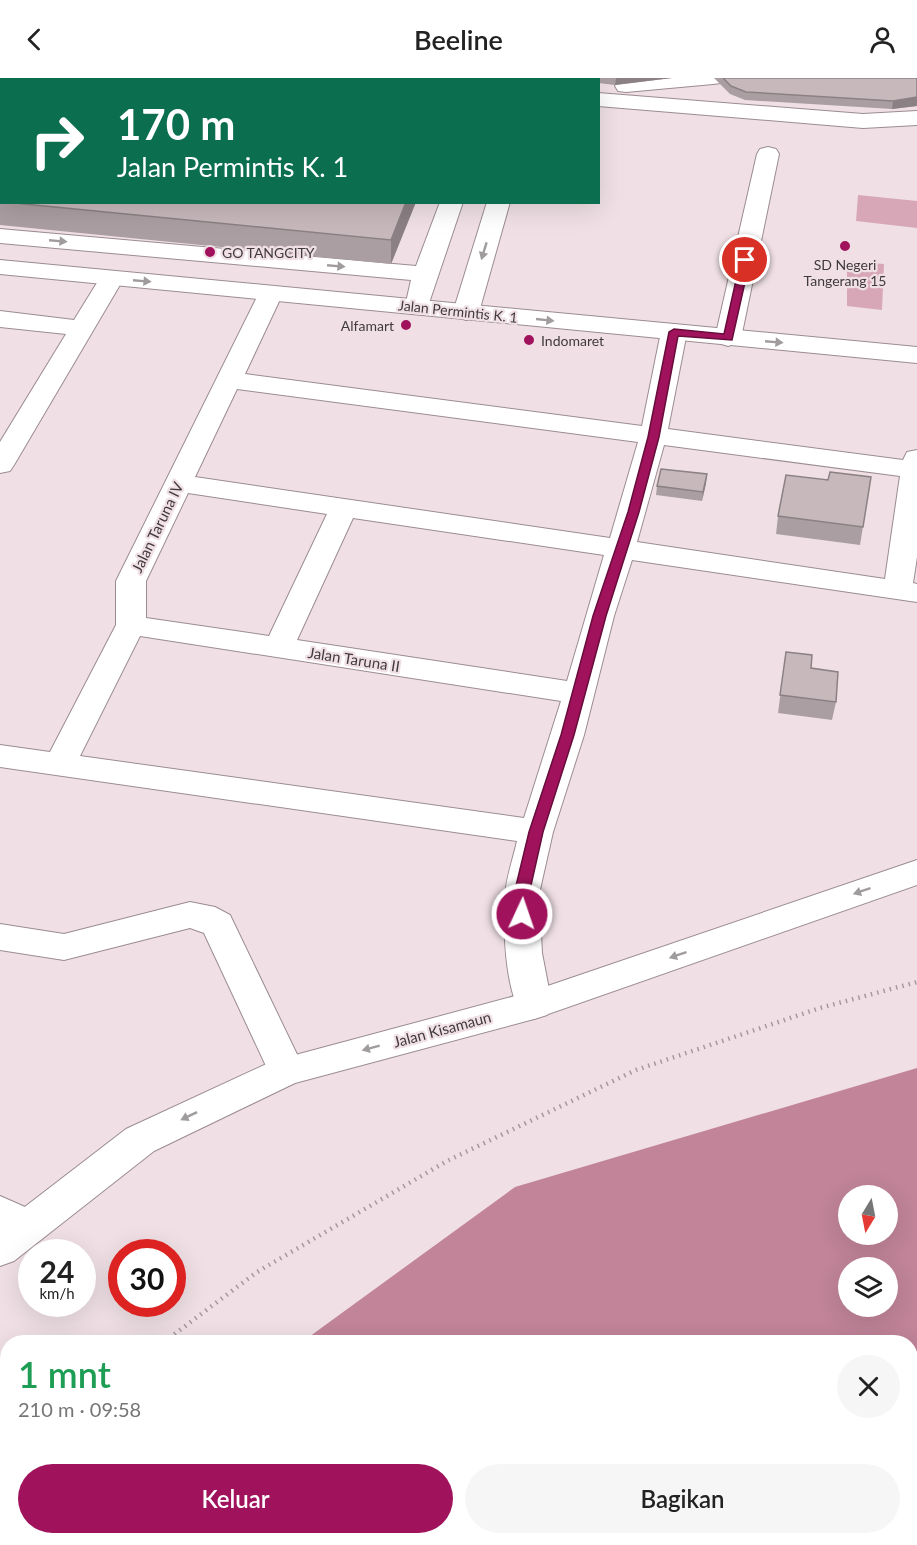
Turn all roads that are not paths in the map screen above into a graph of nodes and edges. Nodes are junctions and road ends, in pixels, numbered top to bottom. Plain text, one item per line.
1 (713, 78) edge
2 (600, 88) edge
3 (600, 99) edge
4 (917, 118) edge
5 (863, 121) junction
6 (917, 133) edge
7 (768, 154) dead end
8 (451, 204) edge
9 (498, 204) edge
10 (0, 236) edge
11 (0, 267) edge
12 (425, 274) junction
13 (112, 278) junction
14 (271, 293) junction
15 (417, 307) junction
16 (465, 312) junction
17 (0, 319) edge
18 (81, 328) junction
19 (674, 332) junction
20 (728, 338) junction
21 (917, 355) edge
22 (229, 380) junction
23 (653, 437) junction
24 (916, 464) edge
25 (0, 465) edge
26 (178, 483) junction
27 (344, 507) junction
28 (622, 550) junction
29 (908, 590) edge
30 (131, 625) junction
31 (279, 647) junction
32 (577, 693) junction
33 (0, 756) edge
34 (60, 764) junction
35 (536, 832) junction
36 (917, 872) edge
37 (0, 937) edge
38 (534, 1005) junction
39 (286, 1071) junction
40 (9, 1230) edge

1 - 2 street
3 - 5 street
4 - 5 street
5 - 6 street
7 - 20 street
8 - 12 street
9 -> 16 street
10 -> 12 street
11 - 13 street, Jalan Permintis K. 1
12 - 15 street
13 -> 14 street, Jalan Permintis K. 1
13 - 18 street
14 - 15 street, Jalan Permintis K. 1
14 - 22 street, Jalan Taruna IV
15 - 16 street, Jalan Permintis K. 1
16 -> 19 street, Jalan Permintis K. 1
17 - 18 street
18 - 25 street
19 - 20 street, Jalan Permintis K. 1
19 - 23 street
20 -> 21 street, Jalan Permintis K. 1
22 - 23 street
22 - 26 street, Jalan Taruna IV
23 - 24 street
23 - 28 street
24 - 29 street
26 - 27 street
26 - 30 street, Jalan Taruna IV
27 - 28 street
27 - 31 street
28 - 29 street
28 - 32 street
30 - 31 street, Jalan Taruna II
30 - 34 street, Jalan Taruna IV
31 - 32 street, Jalan Taruna II
32 - 35 street
33 - 34 street
34 - 35 street
35 - 38 street
36 -> 38 street, Jalan Kisamaun
37 - 39 street
38 -> 39 street, Jalan Kisamaun
39 -> 40 street, Jalan Kisamaun

